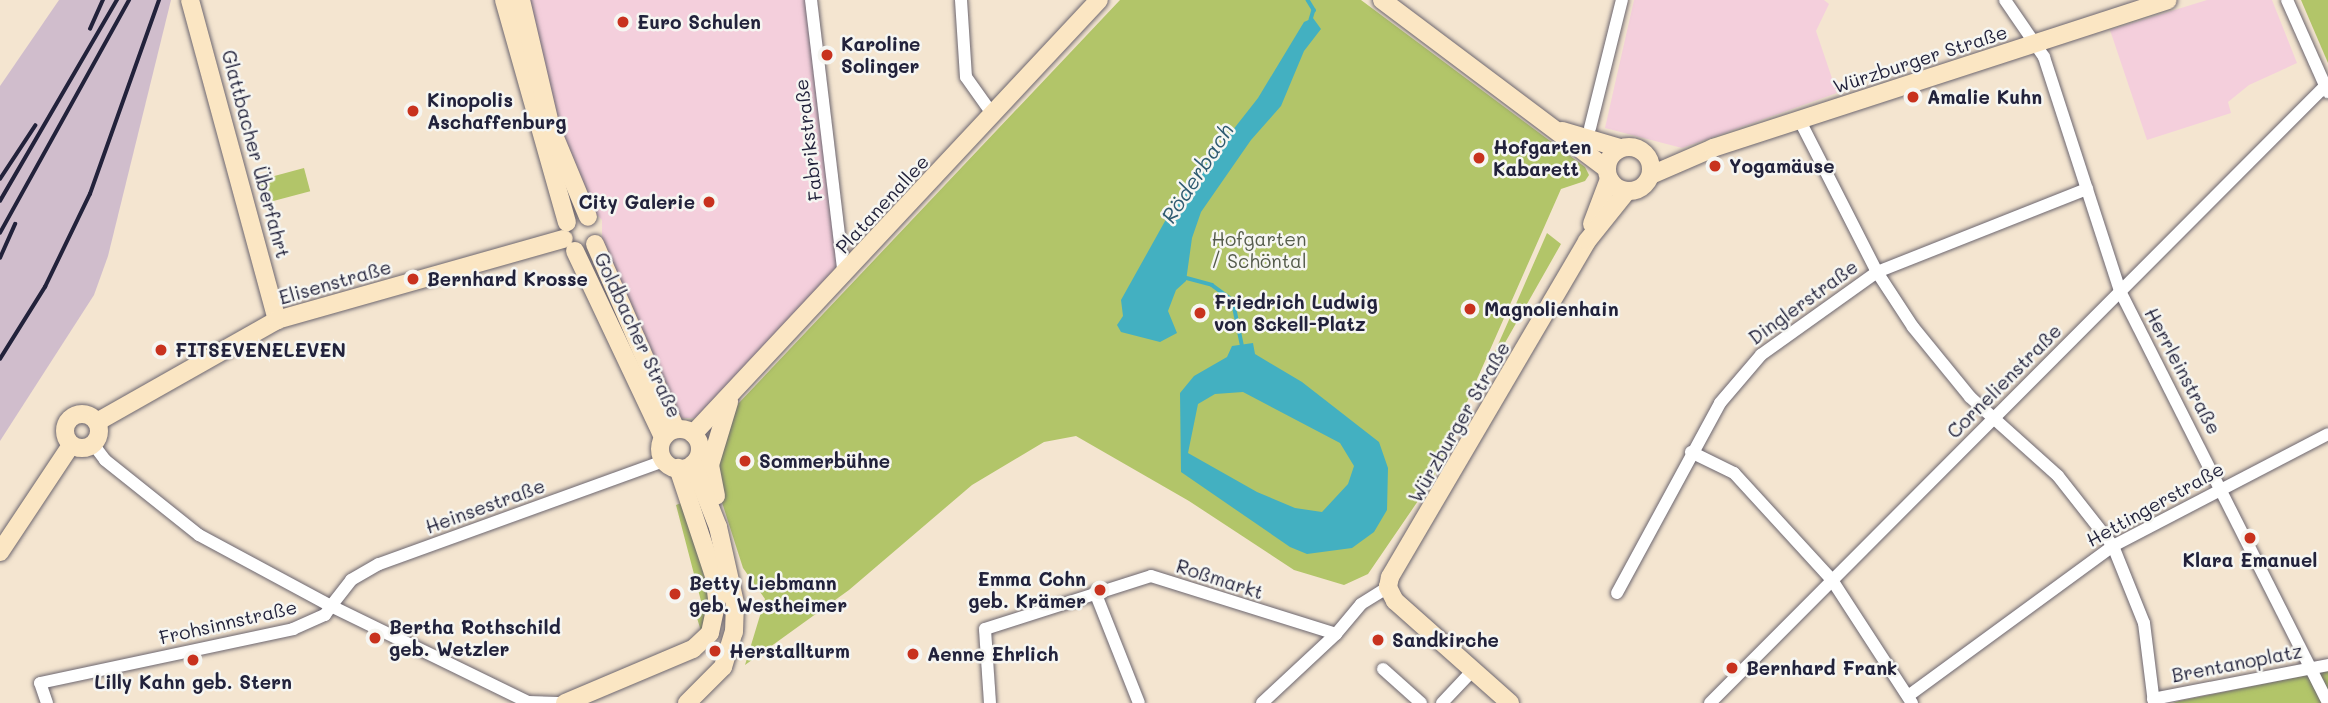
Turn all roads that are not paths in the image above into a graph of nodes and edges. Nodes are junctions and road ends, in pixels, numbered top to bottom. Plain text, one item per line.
1 (190, 0) edge
2 (504, 0) edge
3 (521, 0) edge
4 (811, 0) edge
5 (961, 0) edge
6 (1100, 0) edge
7 (1382, 0) edge
8 (1622, 0) edge
9 (2006, 0) edge
10 (2168, 0) edge
11 (2287, 0) edge
12 (2037, 44) junction
13 (2327, 90) edge
14 (993, 115) junction
15 (1800, 120) junction
16 (1552, 128) junction
17 (1590, 128) dead end
18 (1620, 148) junction
19 (1646, 154) junction
20 (1685, 158) junction
21 (1608, 174) junction
22 (1651, 175) junction
23 (2087, 189) junction
24 (1628, 191) junction
25 (588, 217) junction
26 (569, 237) junction
27 (1587, 241) junction
28 (595, 244) junction
29 (1877, 272) junction
30 (844, 276) junction
31 (2120, 291) junction
32 (278, 320) junction
33 (732, 396) junction
34 (1993, 420) junction
35 (97, 422) junction
36 (670, 433) junction
37 (694, 434) junction
38 (2328, 434) edge
39 (93, 444) junction
40 (71, 445) junction
41 (1692, 452) junction
42 (678, 464) junction
43 (2222, 488) junction
44 (718, 527) junction
45 (2113, 547) junction
46 (0, 552) edge
47 (1832, 580) junction
48 (1388, 587) junction
49 (1095, 592) junction
50 (1617, 593) dead end
51 (331, 606) junction
52 (1336, 634) junction
53 (2328, 665) edge
54 (2313, 668) junction
55 (1383, 669) dead end
56 (1474, 669) junction
57 (1910, 700) edge
58 (2153, 701) edge
59 (2328, 702) edge
60 (47, 703) edge
61 (565, 703) edge
62 (687, 703) edge
63 (990, 703) edge
64 (1139, 703) edge
65 (1262, 703) edge
66 (1420, 703) edge
67 (1442, 703) edge
68 (1510, 703) edge
69 (1710, 703) edge

1 - 32 main road, Glattbacher Überfahrt
2 - 26 main road, Goldbacher Straße
3 - 25 main road
4 - 30 street, Fabrikstraße
5 - 14 street
6 - 14 main road, Platanenallee
7 - 16 main road
8 - 17 street
9 - 12 street, Herrleinstraße
10 - 12 main road, Würzburger Straße
11 - 13 street
12 - 15 main road, Würzburger Straße
12 - 23 street, Herrleinstraße
13 - 31 street, Cornelienstraße
14 - 30 main road, Platanenallee
15 - 20 main road, Würzburger Straße
15 - 29 street
16 - 18 main road
16 - 21 main road
18 - 19 main road
18 - 21 main road
19 - 20 main road, Würzburger Straße
19 - 22 main road
20 - 22 main road, Würzburger Straße
21 - 24 main road
21 - 27 main road, Würzburger Straße
22 - 24 main road
23 - 29 street, Dinglerstraße
23 - 31 street, Herrleinstraße
24 - 27 main road, Würzburger Straße
25 - 26 main road
25 - 28 main road, Goldbacher Straße
26 - 28 main road
26 - 32 main road, Elisenstraße
26 - 36 main road, Goldbacher Straße
27 - 48 main road, Würzburger Straße
28 - 36 main road, Goldbacher Straße
29 - 34 street
29 - 41 street, Dinglerstraße
30 - 33 main road, Platanenallee
31 - 34 street, Cornelienstraße
31 - 43 street, Herrleinstraße
32 - 35 main road, Elisenstraße
33 - 37 main road, Platanenallee
33 - 44 main road
34 - 45 street
34 - 47 street, Cornelienstraße
35 - 39 main road
35 - 40 main road, Elisenstraße
36 - 37 main road
36 - 42 main road
37 - 42 main road
38 - 43 street, Hettingerstraße
39 - 40 main road
39 - 51 street
40 - 46 main road, Elisenstraße
41 - 47 street
41 - 50 street, Dinglerstraße
42 - 44 main road
42 - 51 street, Heinsestraße
42 - 61 main road
43 - 45 street, Hettingerstraße
43 - 54 street, Herrleinstraße
44 - 62 main road
45 - 57 street, Hettingerstraße
45 - 58 street
47 - 57 street
47 - 69 street, Cornelienstraße
48 - 52 street
48 - 56 main road
49 - 52 street, Roßmarkt
49 - 63 street, Roßmarkt
49 - 64 street
51 - 60 street, Frohsinnstraße
51 - 61 street
52 - 65 street
53 - 54 street, Brentanoplatz
54 - 58 street, Brentanoplatz
54 - 59 street, Herrleinstraße
55 - 66 street
56 - 67 street
56 - 68 main road

